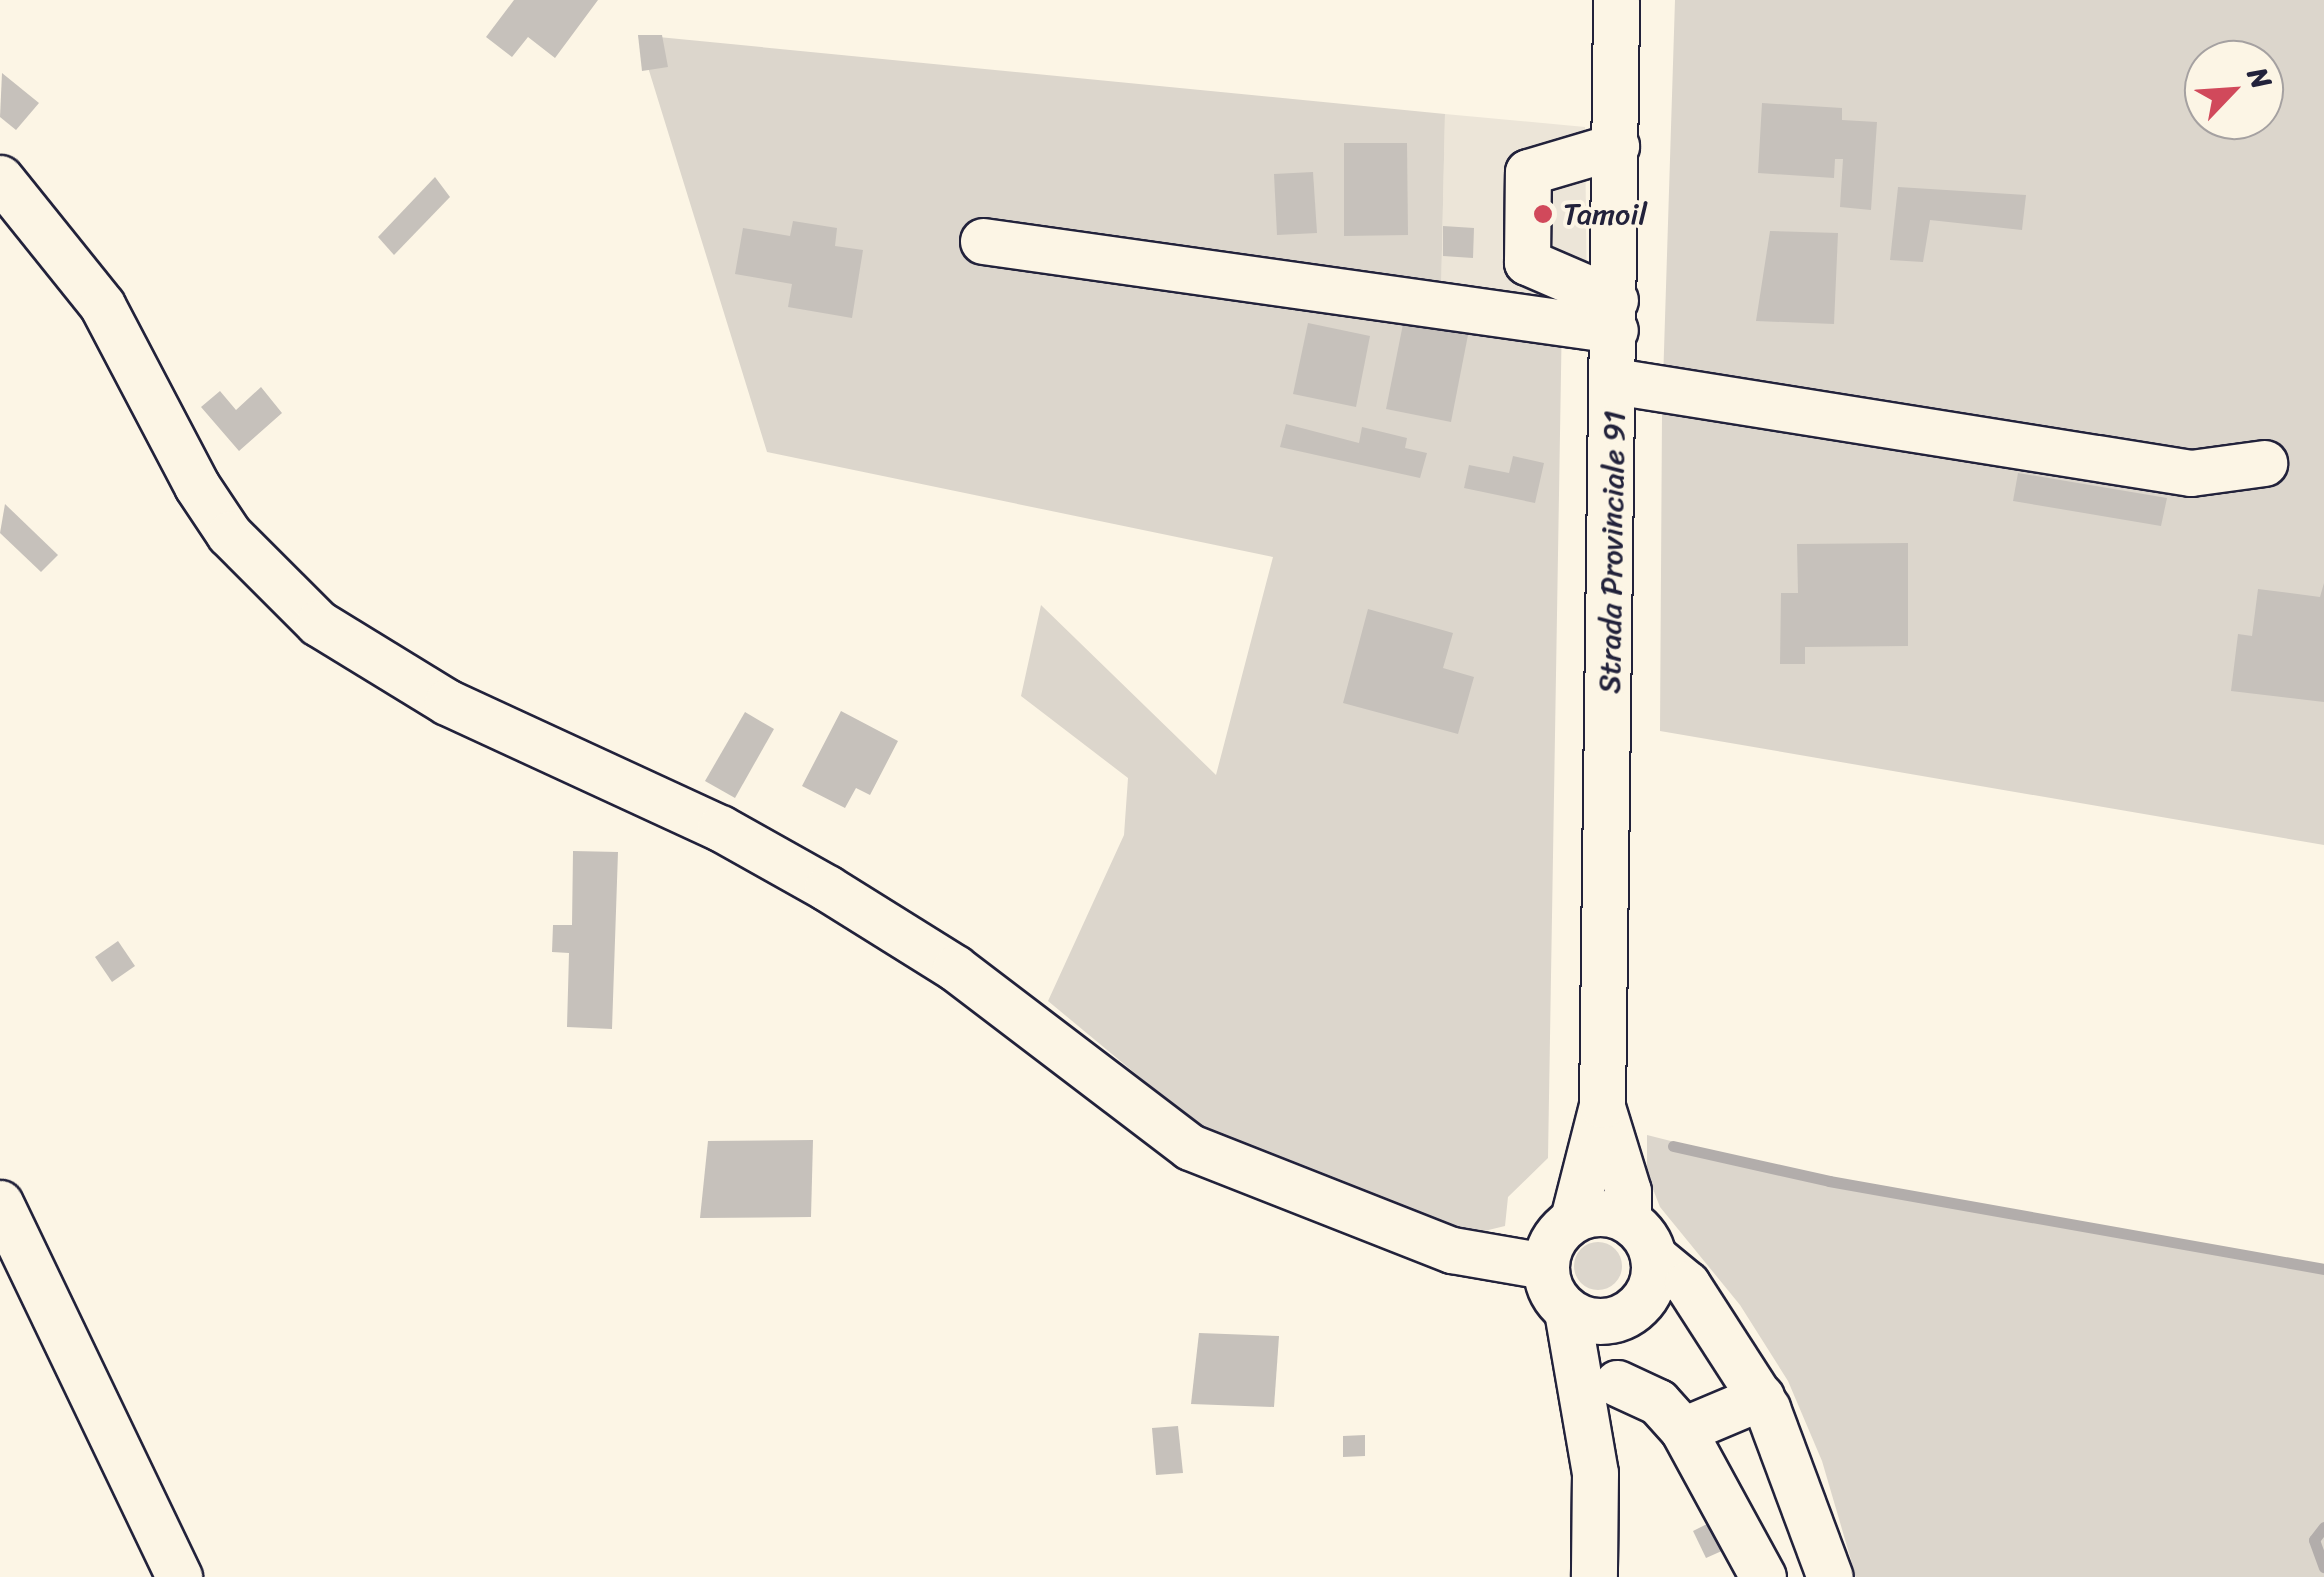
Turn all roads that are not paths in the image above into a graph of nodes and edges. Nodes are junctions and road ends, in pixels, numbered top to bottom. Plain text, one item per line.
1 (1616, 0) edge
2 (1616, 146) junction
3 (0, 178) edge
4 (983, 241) dead end
5 (1615, 315) junction
6 (1614, 381) junction
7 (2264, 462) dead end
8 (1602, 1105) junction
9 (0, 1203) edge
10 (1572, 1218) junction
11 (1628, 1219) junction
12 (1653, 1256) junction
13 (1545, 1266) junction
14 (1633, 1309) junction
15 (1568, 1311) junction
16 (1704, 1313) junction
17 (1617, 1382) junction
18 (1761, 1398) junction
19 (1684, 1430) junction
20 (1595, 1472) junction
21 (1810, 1508) junction
22 (1739, 1532) junction
23 (180, 1577) edge
24 (1594, 1577) edge
25 (1763, 1577) edge
26 (1830, 1577) edge

1 - 2 street, Strada Provinciale 91
2 - 5 street, Strada Provinciale 91
2 - 5 street
3 - 13 street
4 - 5 street
5 - 6 street, Strada Provinciale 91
6 - 7 street
6 - 8 street, Strada Provinciale 91
8 - 10 street
8 - 11 street
9 - 23 street
10 - 11 street
10 - 13 street
11 - 12 street
12 - 14 street
12 - 16 street
13 - 15 street
14 - 15 street
14 - 16 street
14 - 17 street
15 - 20 street
16 - 18 street
17 - 19 street
17 - 20 street
18 - 19 street
18 - 21 street
19 - 22 street
20 - 24 street
21 - 22 street
21 - 26 street
22 - 25 street

